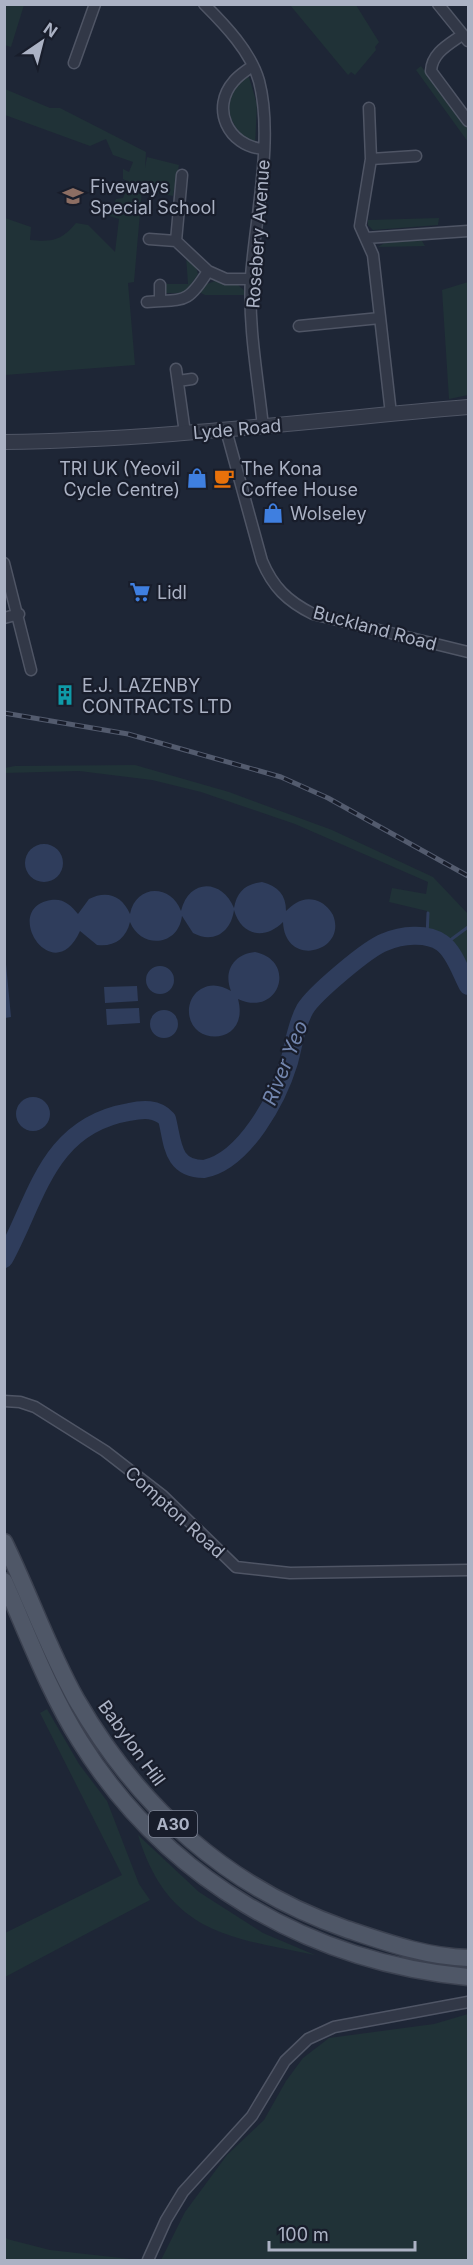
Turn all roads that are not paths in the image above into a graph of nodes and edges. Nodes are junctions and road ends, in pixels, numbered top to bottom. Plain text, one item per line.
1 (95, 4) edge
2 (204, 4) edge
3 (438, 4) edge
4 (465, 38) edge
5 (74, 63) dead end
6 (252, 66) junction
7 (369, 108) dead end
8 (468, 121) edge
9 (263, 149) junction
10 (416, 156) dead end
11 (370, 159) junction
12 (182, 175) dead end
13 (468, 231) edge
14 (366, 238) junction
15 (149, 239) dead end
16 (176, 241) junction
17 (208, 271) junction
18 (251, 279) junction
19 (160, 285) dead end
20 (160, 301) junction
21 (147, 302) dead end
22 (380, 318) junction
23 (299, 326) dead end
24 (176, 369) dead end
25 (192, 379) dead end
26 (178, 381) junction
27 (468, 407) edge
28 (391, 414) junction
29 (263, 427) junction
30 (226, 430) junction
31 (185, 433) junction
32 (4, 442) edge
33 (4, 563) edge
34 (19, 614) junction
35 (4, 618) edge
36 (468, 652) edge
37 (31, 670) dead end
38 (4, 1401) edge
39 (4, 1542) edge
40 (468, 1570) edge
41 (4, 1581) edge
42 (41, 1644) junction
43 (468, 1958) edge
44 (468, 1977) edge
45 (468, 2002) edge
46 (148, 2260) edge

1 - 5 street
2 - 6 street, Rosebery Avenue
3 - 4 street
4 - 8 street
6 - 9 street, Rosebery Avenue
6 - 9 street, Rosebery Avenue
7 - 11 street
9 - 18 street, Rosebery Avenue
10 - 11 street
11 - 14 street
12 - 16 street
13 - 14 street
14 - 22 street
15 - 16 street
16 - 17 street
17 - 18 street
17 - 20 street
18 - 29 street, Rosebery Avenue
19 - 20 street
20 - 21 street
22 - 23 street
22 - 28 street
24 - 26 street
25 - 26 street
26 - 31 street
27 - 28 street, Lyde Road
28 - 29 street, Lyde Road
29 - 30 street, Lyde Road
30 - 31 street, Lyde Road
30 - 36 street, Buckland Road
31 - 32 street, Lyde Road
33 - 34 street
34 - 35 street
34 - 37 street
38 - 40 street, Compton Road
39 - 42 main road, Babylon Hill / A30
41 - 42 main road, Babylon Hill / A30
42 - 43 main road, Babylon Hill / A30
42 - 44 main road, Babylon Hill / A30
45 - 46 street

